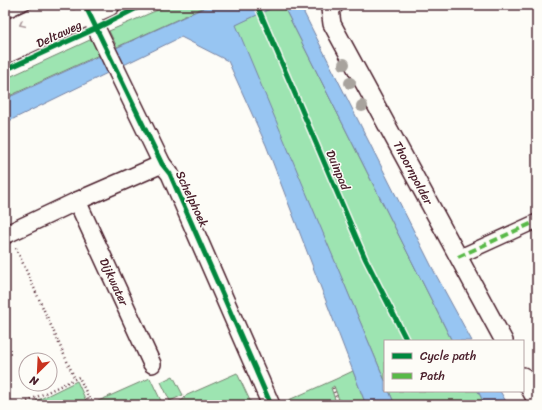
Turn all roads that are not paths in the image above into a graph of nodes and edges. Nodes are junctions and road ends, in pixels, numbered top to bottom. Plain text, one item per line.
1 (64, 5) edge
2 (109, 5) edge
3 (335, 5) edge
4 (87, 9) edge
5 (5, 32) edge
6 (5, 53) edge
7 (162, 164) junction
8 (77, 201) junction
9 (537, 221) edge
10 (7, 234) edge
11 (458, 257) junction
12 (503, 340) edge
13 (152, 364) dead end
14 (524, 378) edge
15 (537, 402) edge
16 (271, 405) edge

1 -> 5 street, Deltaweg
2 - 4 street, Deltaweg
3 - 11 street, Thoornpolder
4 - 6 street, Deltaweg
4 - 7 street, Schelphoek
7 - 8 street
7 - 16 street, Schelphoek
8 - 10 street
8 - 13 street, Dijkwater
9 - 11 street
11 - 12 street, Thoornpolder
14 - 15 street

